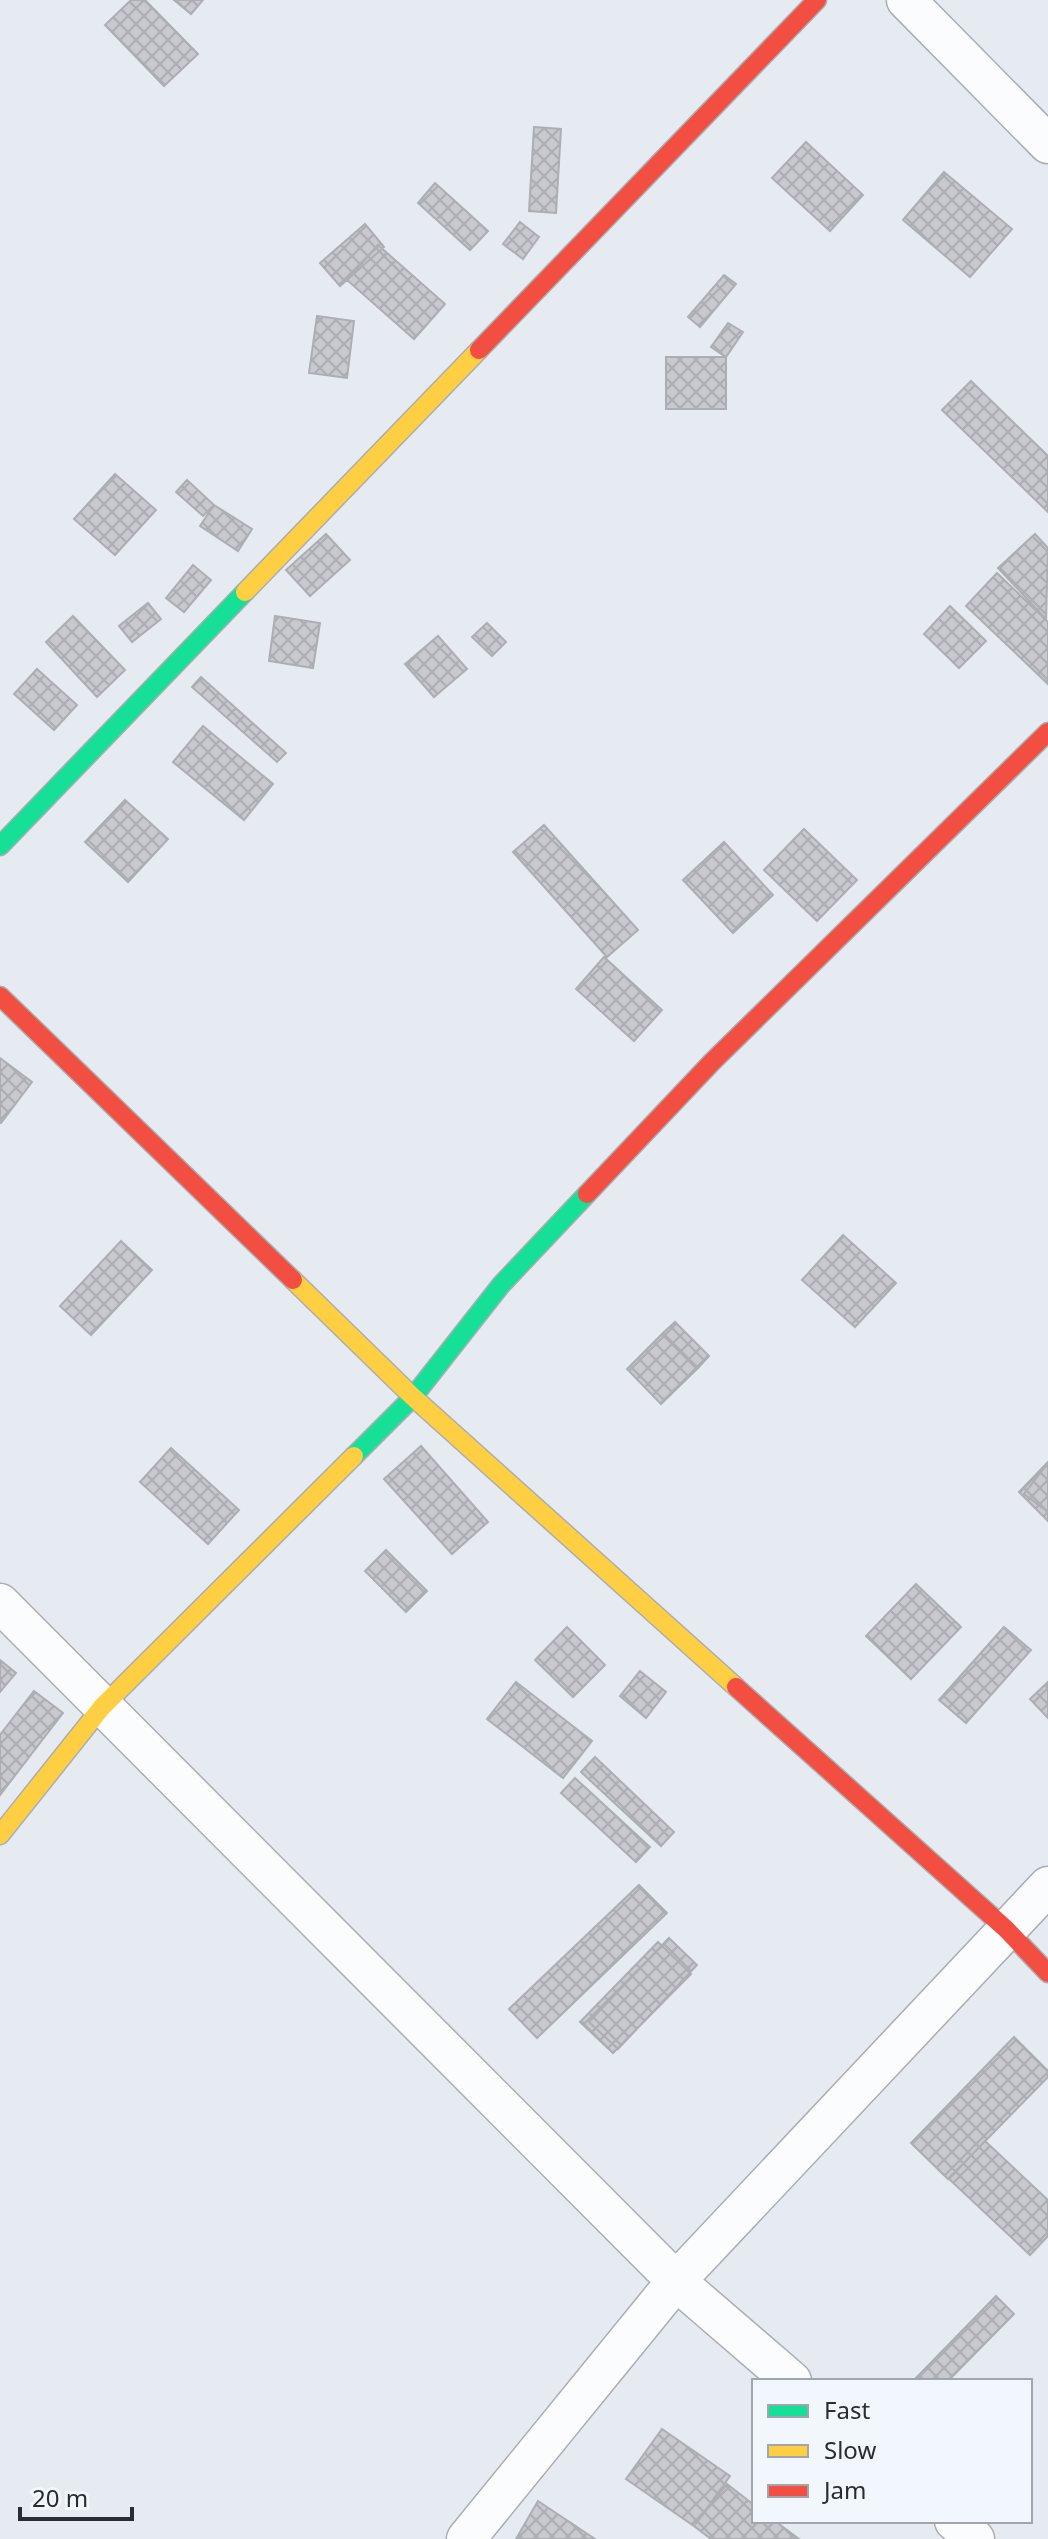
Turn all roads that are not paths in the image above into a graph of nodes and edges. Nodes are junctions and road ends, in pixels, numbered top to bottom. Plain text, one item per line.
1 (817, 0) edge
2 (906, 0) edge
3 (1048, 144) edge
4 (1048, 732) edge
5 (0, 846) edge
6 (0, 996) edge
7 (413, 1397) junction
8 (0, 1603) edge
9 (102, 1707) junction
10 (0, 1835) edge
11 (1048, 1886) edge
12 (1006, 1929) junction
13 (1048, 1973) edge
14 (676, 2281) junction
15 (790, 2379) edge
16 (956, 2523) edge
17 (466, 2539) edge
18 (975, 2539) edge

1 - 5 street
2 - 3 street
4 - 7 street
6 - 7 street
7 - 9 street
7 - 12 street
8 - 9 street
9 - 10 street
9 - 14 street
11 - 12 street
12 - 13 street
12 - 14 street
14 - 15 street
14 - 17 street
16 - 18 street

